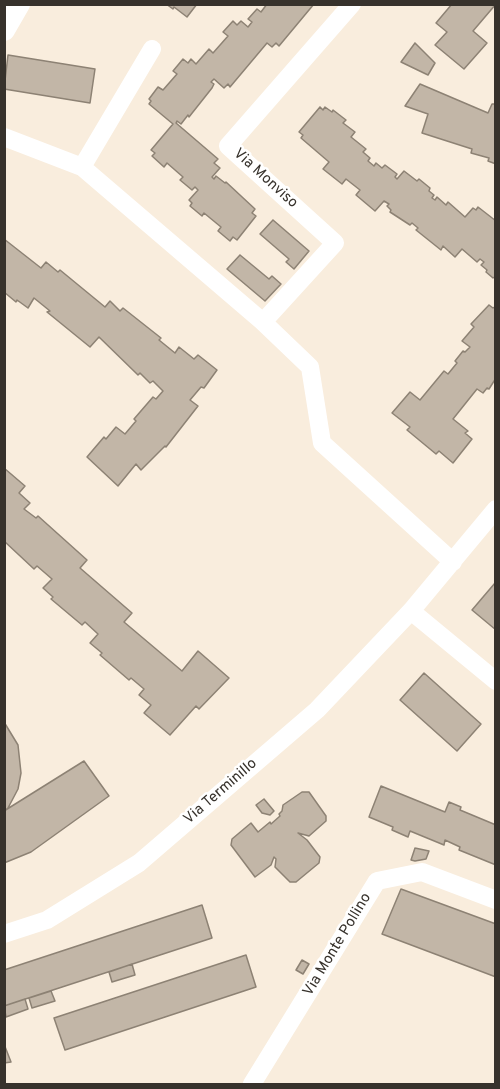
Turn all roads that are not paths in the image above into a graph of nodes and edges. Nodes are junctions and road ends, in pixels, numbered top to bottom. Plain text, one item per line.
1 (19, 4) edge
2 (352, 4) edge
3 (4, 30) edge
4 (152, 49) dead end
5 (4, 137) edge
6 (82, 167) junction
7 (263, 322) junction
8 (495, 509) edge
9 (453, 562) junction
10 (411, 611) junction
11 (495, 681) edge
12 (495, 900) edge
13 (4, 934) edge
14 (252, 1084) edge

1 - 3 street
2 - 7 street, Via Monviso
4 - 6 street
5 - 6 street
6 - 7 street
7 - 9 street
8 - 9 street, Via Terminillo
9 - 10 street, Via Terminillo
10 - 11 street
10 - 13 street, Via Terminillo
12 - 14 street, Via Monte Pollino

